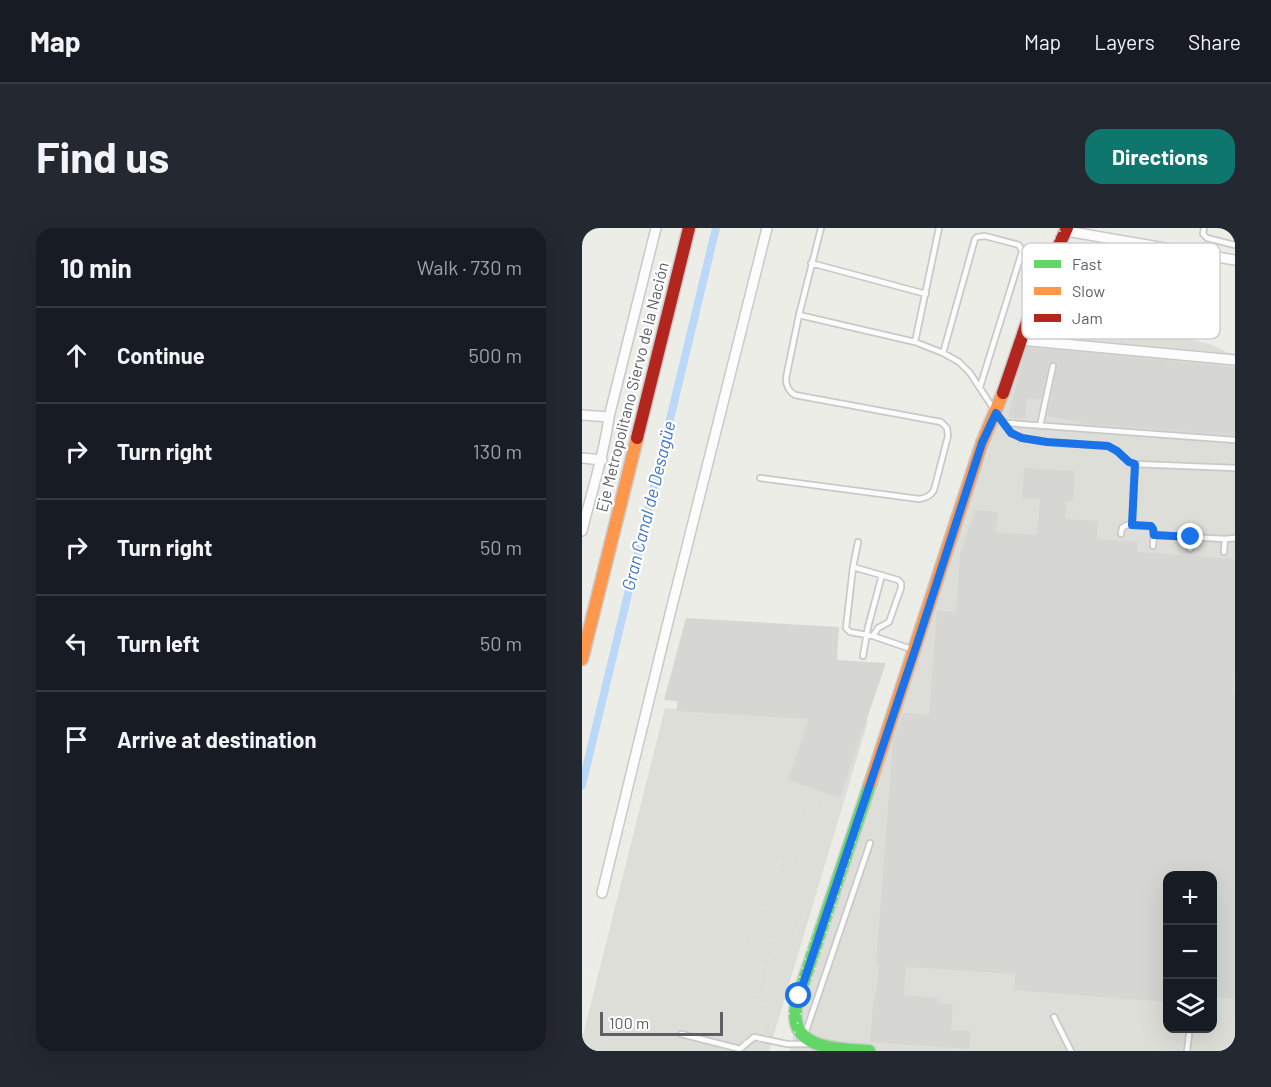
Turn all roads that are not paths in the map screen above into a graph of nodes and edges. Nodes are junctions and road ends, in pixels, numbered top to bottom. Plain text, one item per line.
1 (656, 228) edge
2 (678, 228) edge
3 (689, 228) edge
4 (767, 228) edge
5 (821, 228) edge
6 (939, 228) edge
7 (1203, 228) edge
8 (1066, 229) edge
9 (1060, 243) edge
10 (1142, 243) edge
11 (1235, 244) edge
12 (1220, 257) edge
13 (1235, 260) edge
14 (812, 263) junction
15 (926, 294) junction
16 (798, 315) junction
17 (1022, 334) edge
18 (1020, 340) junction
19 (915, 342) junction
20 (943, 353) junction
21 (1235, 360) edge
22 (1053, 366) dead end
23 (980, 387) junction
24 (582, 416) edge
25 (609, 417) junction
26 (999, 417) junction
27 (1040, 426) junction
28 (1235, 440) edge
29 (582, 458) edge
30 (602, 460) junction
31 (1135, 464) junction
32 (1235, 468) edge
33 (760, 478) dead end
34 (584, 513) edge
35 (1132, 525) junction
36 (582, 531) edge
37 (1121, 534) dead end
38 (1154, 535) junction
39 (1191, 537) junction
40 (1235, 538) edge
41 (1225, 539) junction
42 (858, 542) dead end
43 (1153, 546) dead end
44 (1190, 549) dead end
45 (1224, 552) dead end
46 (853, 567) junction
47 (882, 575) junction
48 (582, 614) edge
49 (866, 634) junction
50 (873, 636) junction
51 (915, 650) junction
52 (863, 656) dead end
53 (582, 659) edge
54 (870, 843) dead end
55 (602, 893) dead end
56 (1054, 1017) dead end
57 (681, 1034) dead end
58 (1189, 1035) dead end
59 (808, 1040) junction
60 (868, 1051) edge
61 (1071, 1051) edge
62 (1187, 1051) edge

1 - 25 street
2 - 48 main road, Eje Metropolitano Siervo de la Nación
3 - 53 main road, Eje Metropolitano Siervo de la Nación
4 - 55 street
5 - 14 lane
6 - 15 lane
7 - 11 lane
8 - 9 main road
8 - 10 street
12 - 13 street
14 - 15 lane
14 - 16 lane
15 - 19 lane
16 - 19 lane
16 - 33 lane
17 - 18 main road
18 - 21 street
18 - 26 main road
19 - 20 lane
20 - 23 lane
20 - 23 lane
22 - 27 lane
23 - 26 lane
24 - 25 street
25 - 30 street
26 - 27 lane
26 - 31 lane
26 - 51 main road
27 - 28 lane
29 - 30 street
30 - 34 street
31 - 32 lane
31 - 35 lane
34 - 36 street
35 - 37 lane
35 - 38 lane
38 - 39 lane
38 - 43 lane
39 - 41 lane
39 - 44 lane
40 - 41 lane
41 - 45 lane
42 - 46 lane
46 - 47 lane
46 - 49 lane
47 - 49 lane
47 - 50 lane
49 - 50 lane
49 - 52 lane
50 - 51 lane
51 - 59 main road
54 - 59 lane
56 - 61 lane
57 - 59 lane
58 - 62 lane
59 - 60 main road

